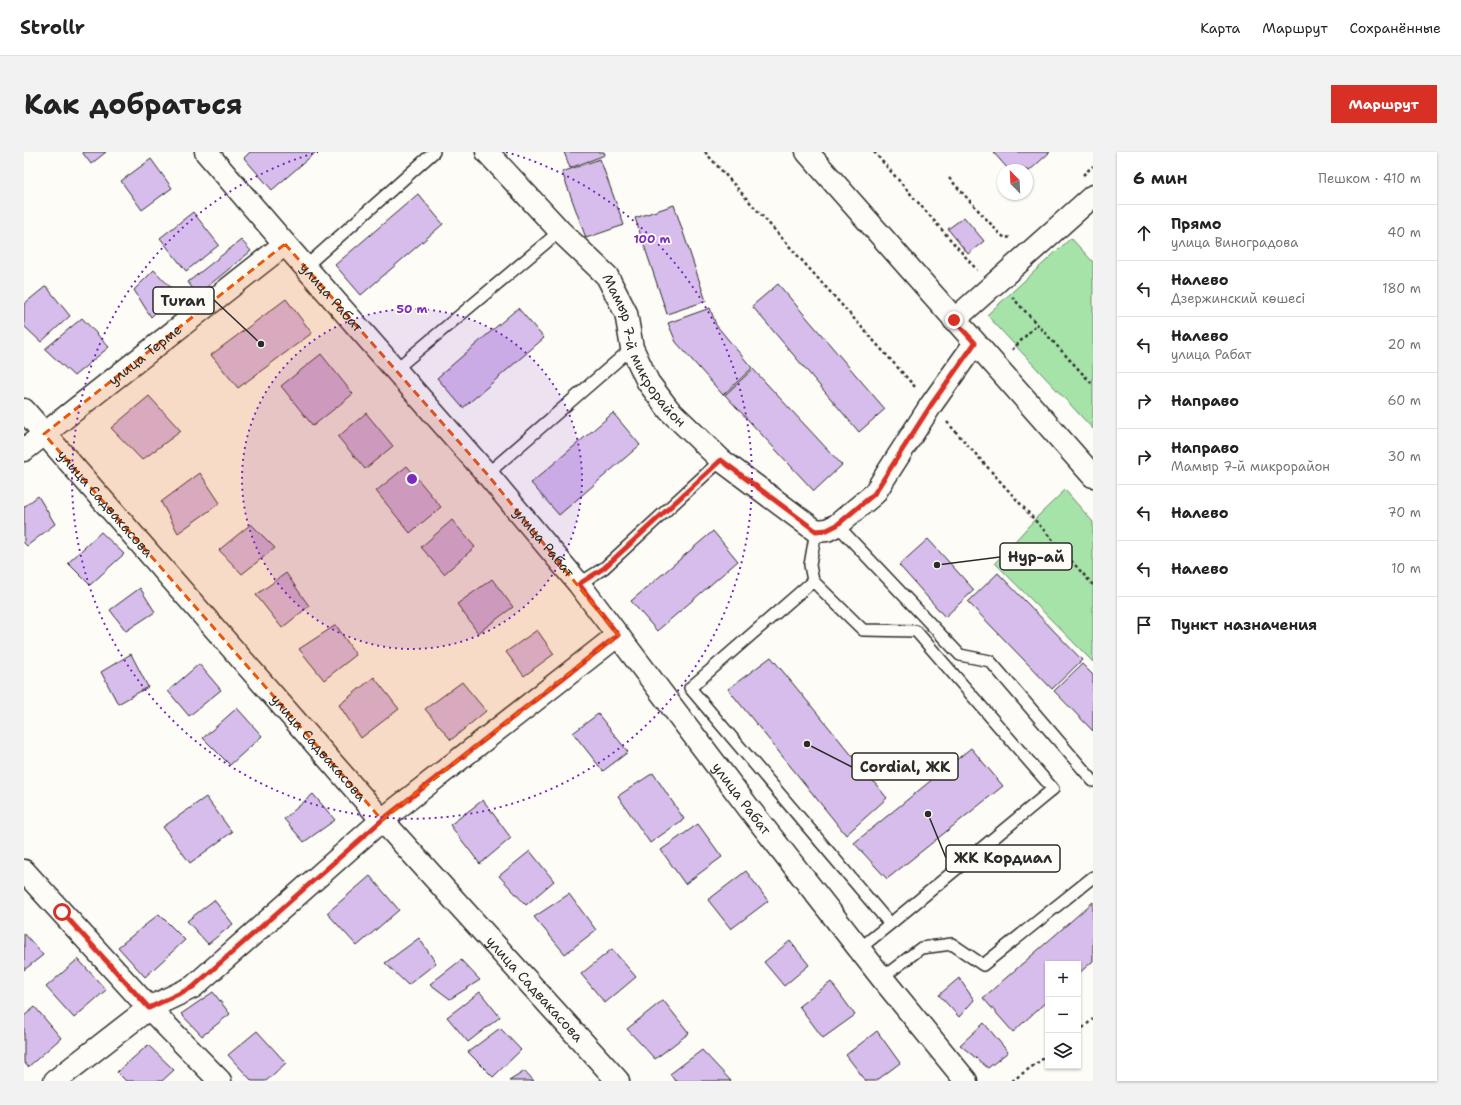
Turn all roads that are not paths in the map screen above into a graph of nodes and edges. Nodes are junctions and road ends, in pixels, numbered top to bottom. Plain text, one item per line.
1 (206, 152) edge
2 (434, 152) edge
3 (487, 152) edge
4 (807, 152) edge
5 (1093, 196) edge
6 (560, 231) junction
7 (285, 244) junction
8 (305, 267) junction
9 (954, 320) junction
10 (975, 343) junction
11 (632, 348) junction
12 (396, 369) junction
13 (24, 410) edge
14 (44, 434) junction
15 (24, 450) edge
16 (721, 460) junction
17 (487, 474) junction
18 (1093, 476) edge
19 (837, 525) junction
20 (816, 531) junction
21 (813, 581) junction
22 (579, 584) junction
23 (618, 635) junction
24 (1093, 781) edge
25 (382, 820) junction
26 (24, 871) edge
27 (1093, 877) edge
28 (890, 924) junction
29 (859, 949) junction
30 (882, 978) junction
31 (149, 1008) junction
32 (55, 1081) edge
33 (220, 1081) edge
34 (618, 1081) edge
35 (966, 1081) edge

1 - 7 street, улица Рабат
2 - 8 lane
3 - 6 street, Мамыр 7-й микрорайон
4 - 9 street
5 - 9 street
6 - 11 street, Мамыр 7-й микрорайон
6 - 12 lane
7 - 8 street, улица Рабат
7 - 14 street, улица Терме
8 - 12 street, улица Рабат
9 - 10 street
10 - 18 street
10 - 19 street
11 - 16 street, Мамыр 7-й микрорайон
11 - 17 lane
12 - 17 street, улица Рабат
13 - 14 street, улица Садвакасова
14 - 15 street, улица Терме
14 - 25 street, улица Садвакасова
16 - 20 street, Мамыр 7-й микрорайон
16 - 22 lane
17 - 22 street, улица Рабат
19 - 20 street
19 - 24 lane
20 - 21 lane
21 - 28 lane
21 - 28 lane
22 - 23 street, улица Рабат
23 - 25 street
23 - 29 street, улица Рабат
25 - 31 street
25 - 34 street, улица Садвакасова
26 - 31 street
27 - 30 lane
28 - 29 lane
29 - 30 street, улица Рабат
30 - 35 street, улица Рабат
31 - 32 street
31 - 33 street

